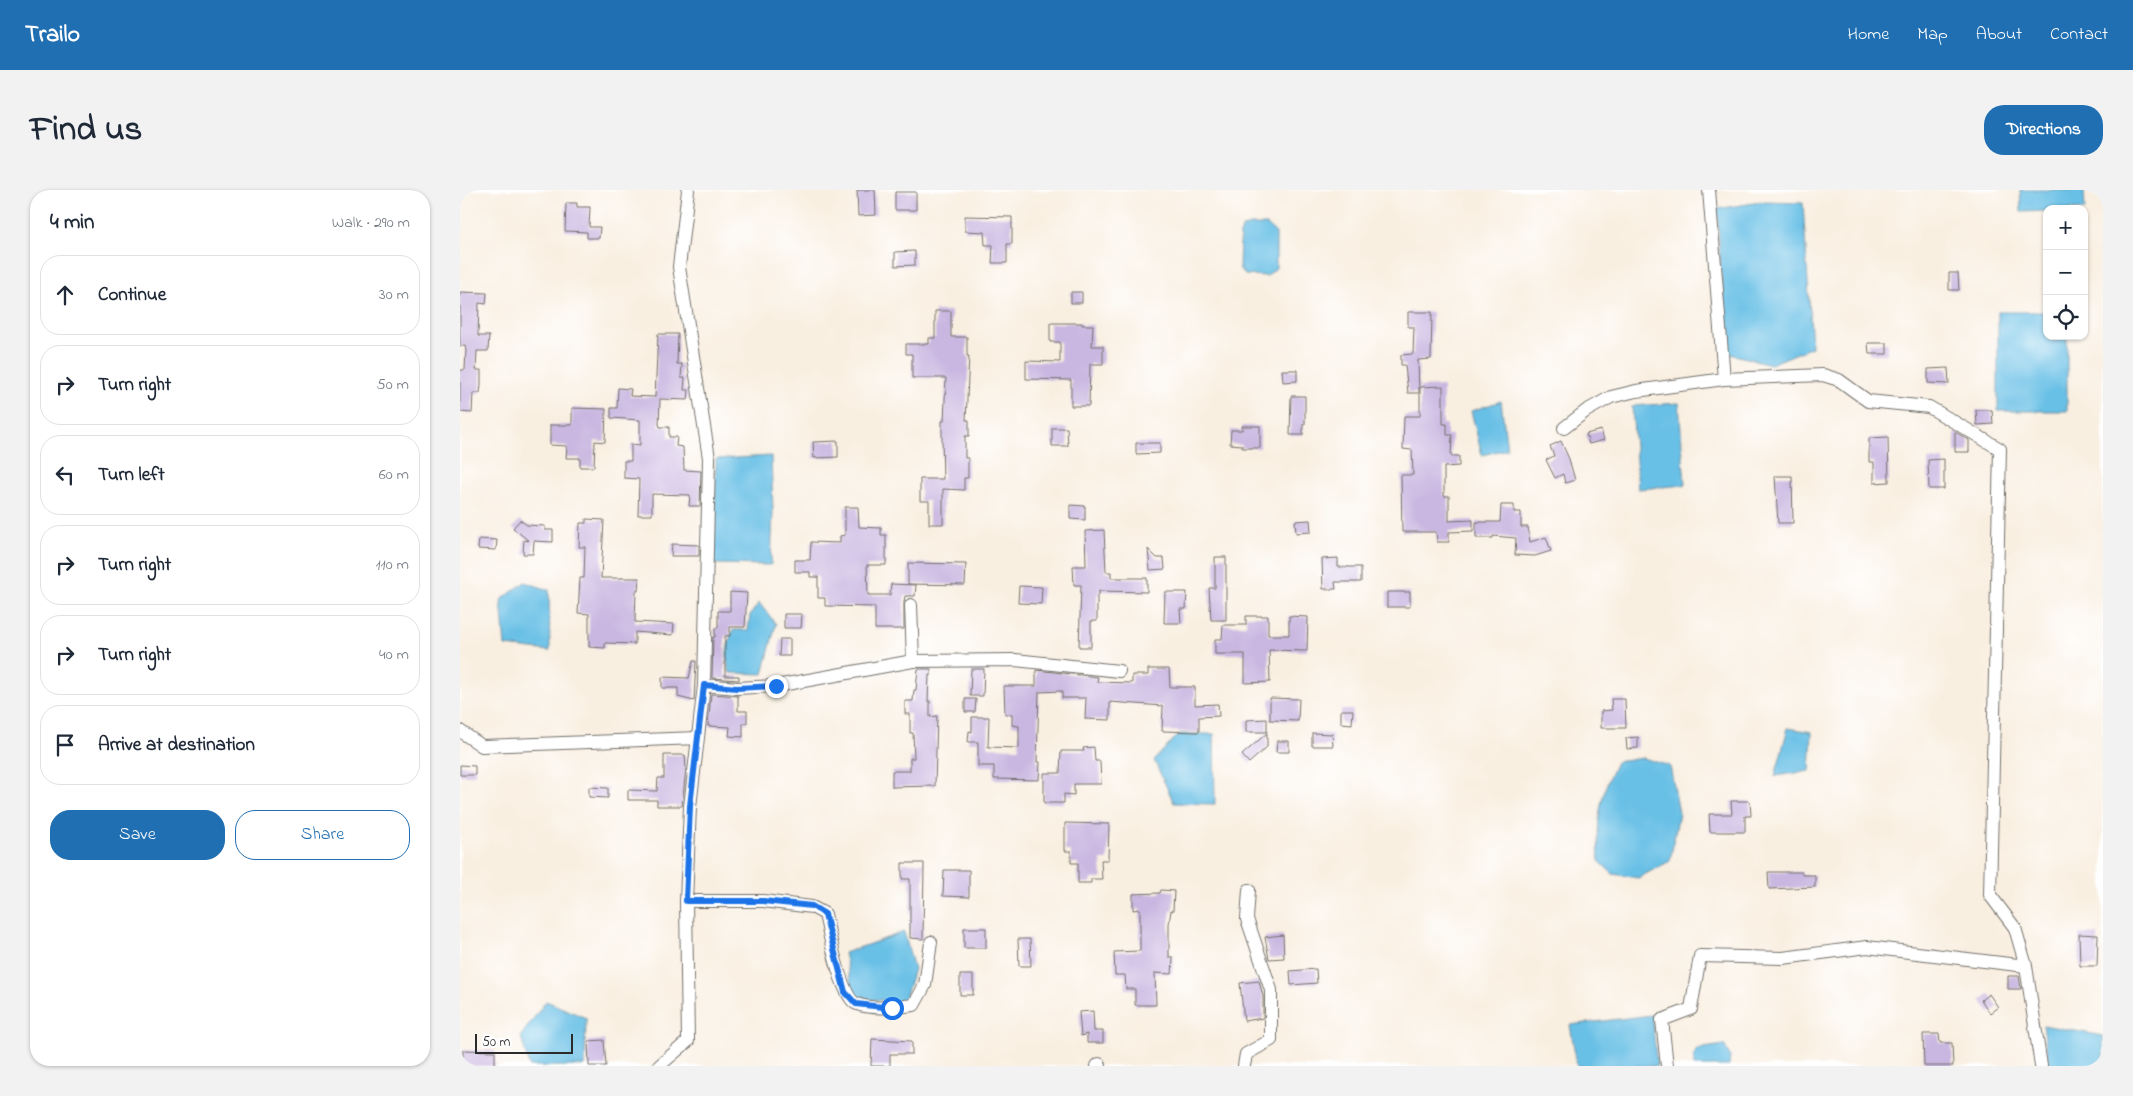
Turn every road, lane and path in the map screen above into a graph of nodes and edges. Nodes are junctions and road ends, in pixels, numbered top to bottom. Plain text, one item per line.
1 (688, 190) edge
2 (1710, 190) edge
3 (1724, 378) junction
4 (1564, 428) dead end
5 (911, 605) dead end
6 (913, 661) junction
7 (1119, 671) dead end
8 (704, 685) junction
9 (460, 732) edge
10 (698, 738) junction
11 (1249, 890) dead end
12 (686, 901) junction
13 (931, 942) dead end
14 (2026, 966) junction
15 (659, 1066) edge
16 (1244, 1066) edge
17 (1667, 1066) edge
18 (2041, 1066) edge

1 - 8 street
2 - 3 street
3 - 4 street
3 - 14 street
5 - 6 street
6 - 7 street
6 - 8 street
8 - 10 street
9 - 10 street
10 - 12 street
11 - 16 street
12 - 13 street
12 - 15 street
14 - 17 street
14 - 18 street

